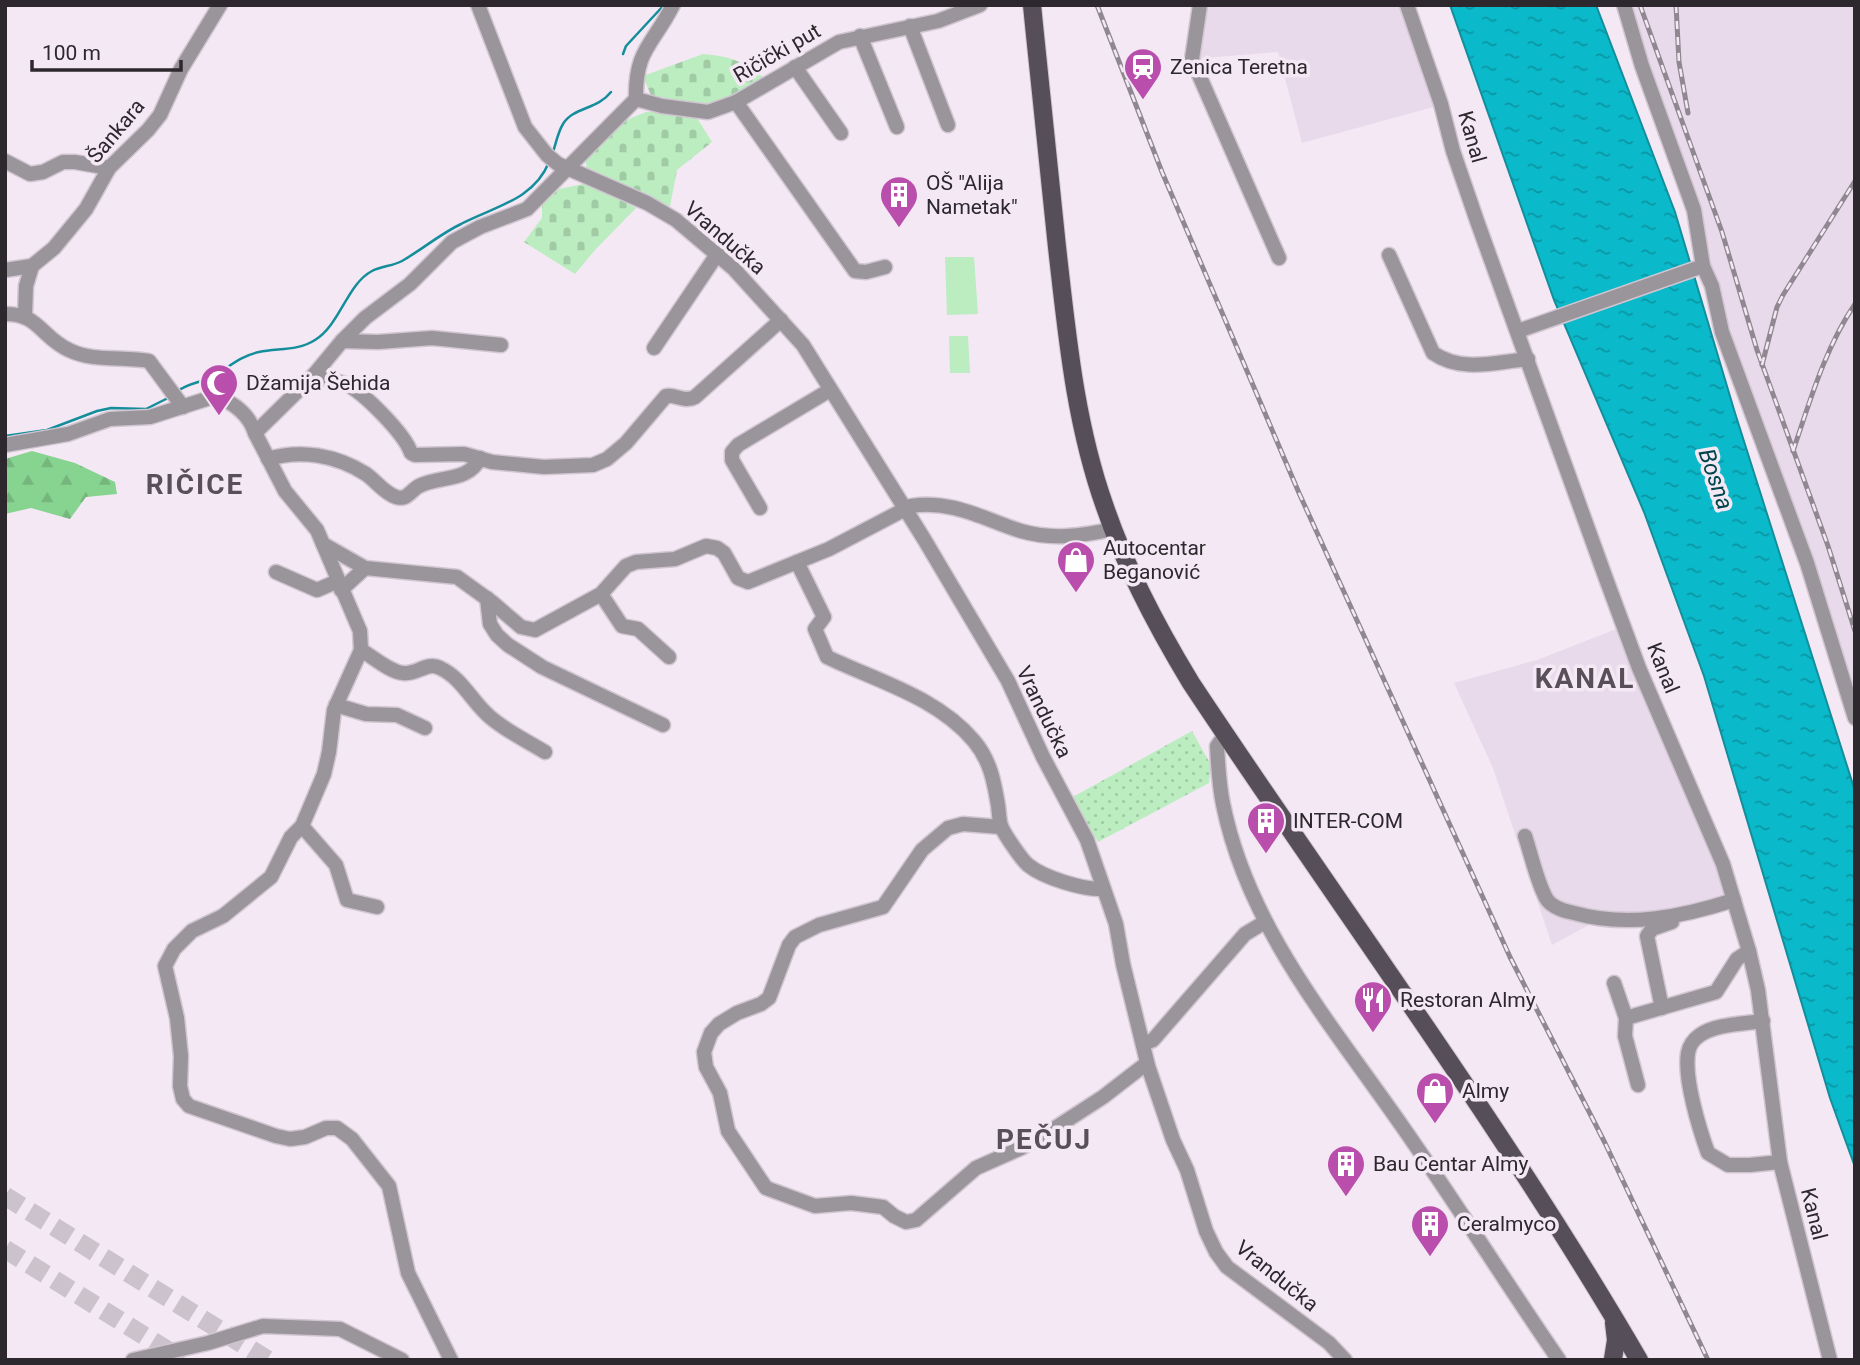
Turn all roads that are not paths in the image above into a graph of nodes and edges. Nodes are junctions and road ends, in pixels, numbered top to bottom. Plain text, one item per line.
1 (220, 5) edge
2 (478, 5) edge
3 (673, 5) edge
4 (979, 5) edge
5 (1032, 5) edge
6 (1200, 5) edge
7 (1407, 5) edge
8 (1624, 5) edge
9 (910, 26) junction
10 (860, 36) junction
11 (795, 66) junction
12 (636, 99) junction
13 (736, 102) junction
14 (948, 125) dead end
15 (897, 127) dead end
16 (842, 133) dead end
17 (5, 161) edge
18 (557, 161) junction
19 (108, 168) junction
20 (718, 253) junction
21 (1389, 255) dead end
22 (1279, 258) dead end
23 (32, 266) junction
24 (886, 267) dead end
25 (1700, 267) junction
26 (5, 270) edge
27 (5, 314) edge
28 (25, 315) junction
29 (781, 320) junction
30 (1518, 331) junction
31 (342, 341) junction
32 (501, 345) dead end
33 (654, 348) dead end
34 (1528, 359) junction
35 (313, 376) junction
36 (830, 390) junction
37 (176, 397) junction
38 (256, 433) junction
39 (5, 445) edge
40 (480, 458) junction
41 (268, 459) junction
42 (760, 508) dead end
43 (905, 510) junction
44 (1113, 530) junction
45 (323, 544) junction
46 (797, 562) junction
47 (365, 568) junction
48 (276, 572) dead end
49 (339, 585) junction
50 (601, 594) junction
51 (487, 598) junction
52 (361, 650) junction
53 (669, 657) dead end
54 (335, 705) junction
55 (1855, 718) edge
56 (663, 725) dead end
57 (425, 728) dead end
58 (1225, 735) junction
59 (545, 752) dead end
60 (302, 826) junction
61 (1001, 827) junction
62 (1525, 836) dead end
63 (1104, 889) junction
64 (1734, 900) junction
65 (377, 907) dead end
66 (1681, 915) junction
67 (1265, 922) junction
68 (1749, 951) junction
69 (1614, 983) dead end
70 (1662, 1008) junction
71 (1626, 1018) junction
72 (1763, 1021) junction
73 (1143, 1044) junction
74 (1147, 1063) junction
75 (1638, 1085) dead end
76 (1780, 1162) junction
77 (1611, 1310) junction
78 (1637, 1357) edge
79 (1612, 1359) edge
80 (133, 1360) edge
81 (402, 1360) edge
82 (451, 1360) edge
83 (1345, 1360) edge
84 (1559, 1360) edge
85 (1830, 1360) edge

1 - 19 street, Šankara
2 - 18 street
3 - 12 street
4 - 9 street, Ričički put
5 - 44 main road
6 - 22 street
7 - 30 street, Kanal
8 - 25 street
9 - 10 street, Ričički put
9 - 14 street
10 - 11 street, Ričički put
10 - 15 street
11 - 13 street, Ričički put
11 - 16 street
12 - 13 street, Ričički put
12 - 18 street
13 - 24 street
17 - 19 street
18 - 20 street, Vrandučka
18 - 31 street
19 - 23 street, Šankara
20 - 29 street, Vrandučka
20 - 33 street
21 - 34 street
23 - 26 street
23 - 28 street
25 - 30 street
25 - 55 street
27 - 28 street
28 - 37 street
29 - 36 street, Vrandučka
29 - 40 street
30 - 34 street, Kanal
31 - 32 street
31 - 35 street
34 - 64 street, Kanal
35 - 38 street
35 - 40 street
36 - 42 street
36 - 43 street, Vrandučka
37 - 38 street
37 - 39 street
38 - 41 street
40 - 41 street
41 - 45 street
43 - 44 street
43 - 46 street
43 - 63 street, Vrandučka
44 - 58 main road
45 - 47 street
45 - 49 street
46 - 50 street
46 - 61 street
47 - 49 street
47 - 51 street
48 - 49 street
49 - 52 street
50 - 51 street
50 - 53 street
51 - 56 street
52 - 54 street
52 - 59 street
54 - 57 street
54 - 60 street
58 - 67 street
58 - 77 main road
60 - 65 street
60 - 82 street
61 - 63 street
61 - 74 street
62 - 66 street
63 - 73 street, Vrandučka
64 - 66 street
64 - 68 street, Kanal
66 - 70 street
67 - 73 street
67 - 84 street
68 - 70 street
68 - 72 street, Kanal
69 - 71 street
70 - 71 street
71 - 75 street
72 - 76 street, Kanal
72 - 76 street
73 - 74 street, Vrandučka
74 - 83 street, Vrandučka
76 - 85 street, Kanal
77 - 78 main road
77 - 79 main road
78 - 79 street
80 - 81 street

